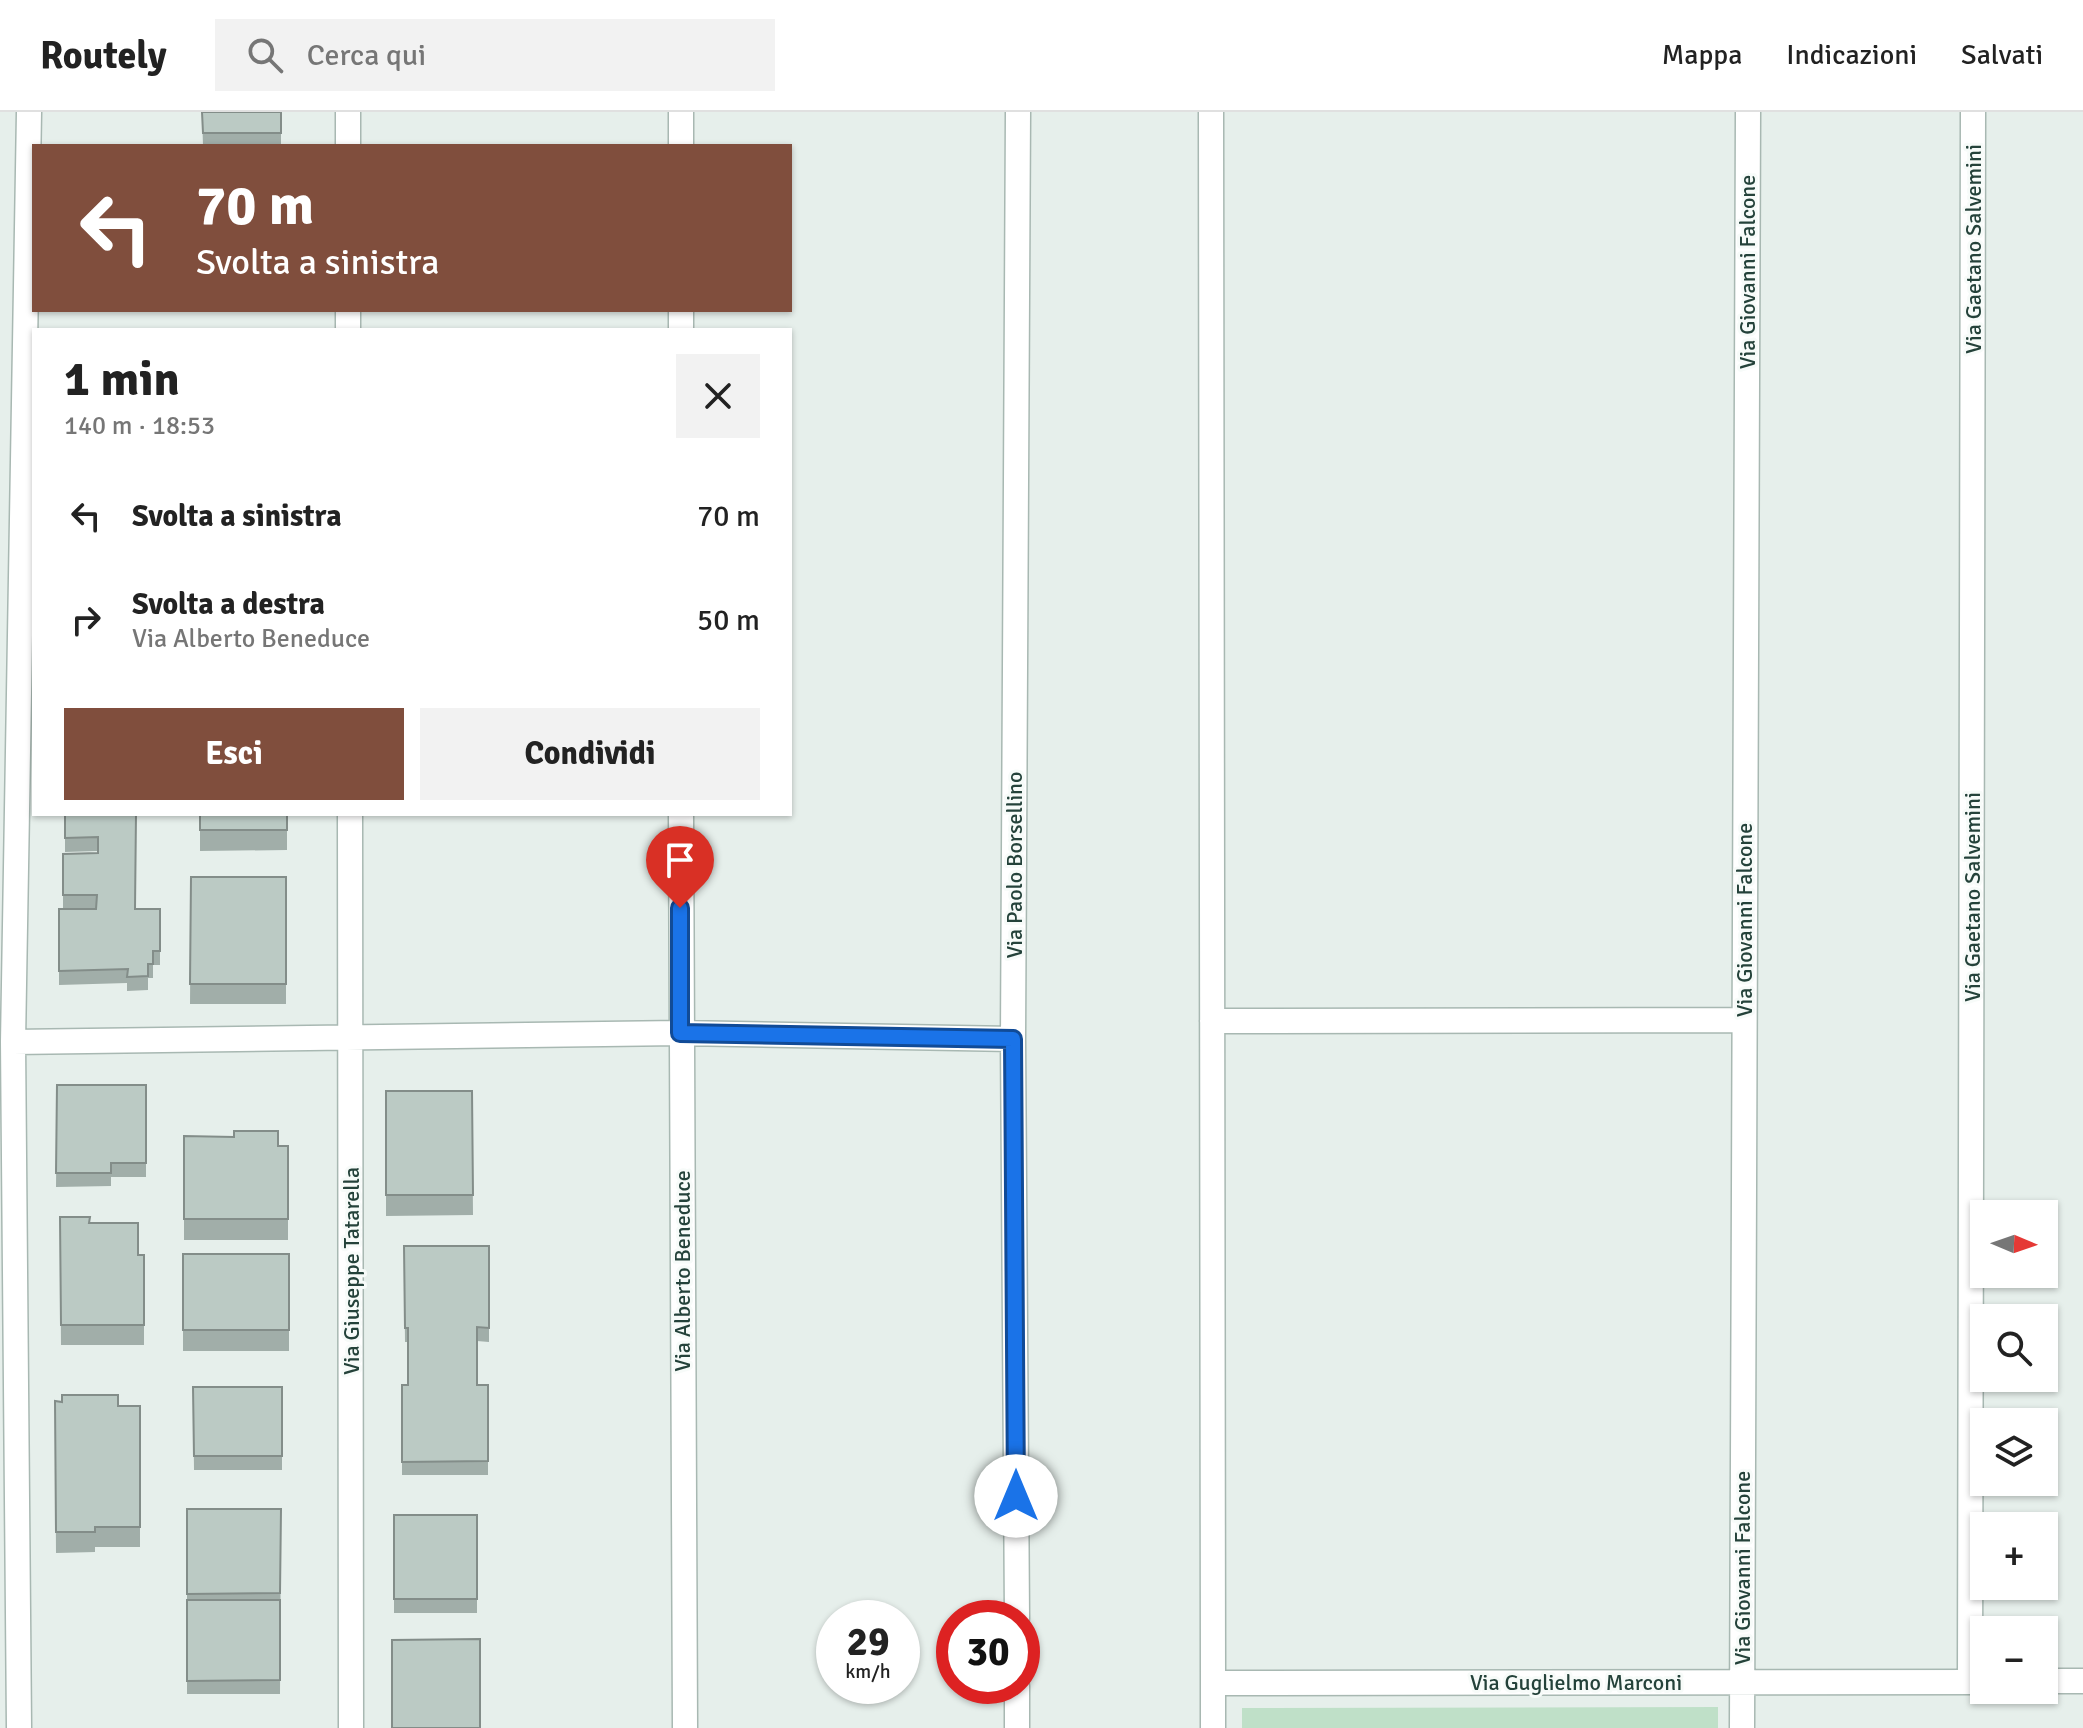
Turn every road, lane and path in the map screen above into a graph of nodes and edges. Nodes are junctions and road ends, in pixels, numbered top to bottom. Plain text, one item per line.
1 (29, 112) edge
2 (348, 112) edge
3 (681, 112) edge
4 (1018, 112) edge
5 (1211, 112) edge
6 (1748, 112) edge
7 (1973, 112) edge
8 (348, 144) edge
9 (681, 144) edge
10 (350, 816) edge
11 (681, 816) edge
12 (1744, 1020) junction
13 (1212, 1021) junction
14 (680, 1033) junction
15 (350, 1037) junction
16 (1013, 1039) junction
17 (13, 1042) junction
18 (1017, 1600) edge
19 (1977, 1616) edge
20 (1741, 1681) junction
21 (2058, 1681) edge
22 (2083, 1681) edge
23 (1970, 1682) edge
24 (1213, 1683) junction
25 (1017, 1704) edge
26 (19, 1728) edge
27 (351, 1728) edge
28 (685, 1728) edge
29 (1017, 1728) edge
30 (1213, 1728) edge
31 (1742, 1728) edge

1 - 17 street
2 - 8 street
3 - 9 street
4 - 16 street, Via Paolo Borsellino
5 - 13 street
6 - 12 street, Via Giovanni Falcone
7 - 19 street, Via Gaetano Salvemini
10 - 15 street, Via Giuseppe Tatarella
11 - 14 street, Via Alberto Beneduce
12 - 13 street
12 - 20 street, Via Giovanni Falcone
13 - 24 street
14 - 15 street
14 - 16 street
14 - 28 street, Via Alberto Beneduce
15 - 17 street
15 - 27 street, Via Giuseppe Tatarella
16 - 18 street, Via Paolo Borsellino
17 - 26 street
20 - 23 street, Via Guglielmo Marconi
20 - 24 street, Via Guglielmo Marconi
20 - 31 street, Via Giovanni Falcone
21 - 22 street
24 - 30 street
25 - 29 street

